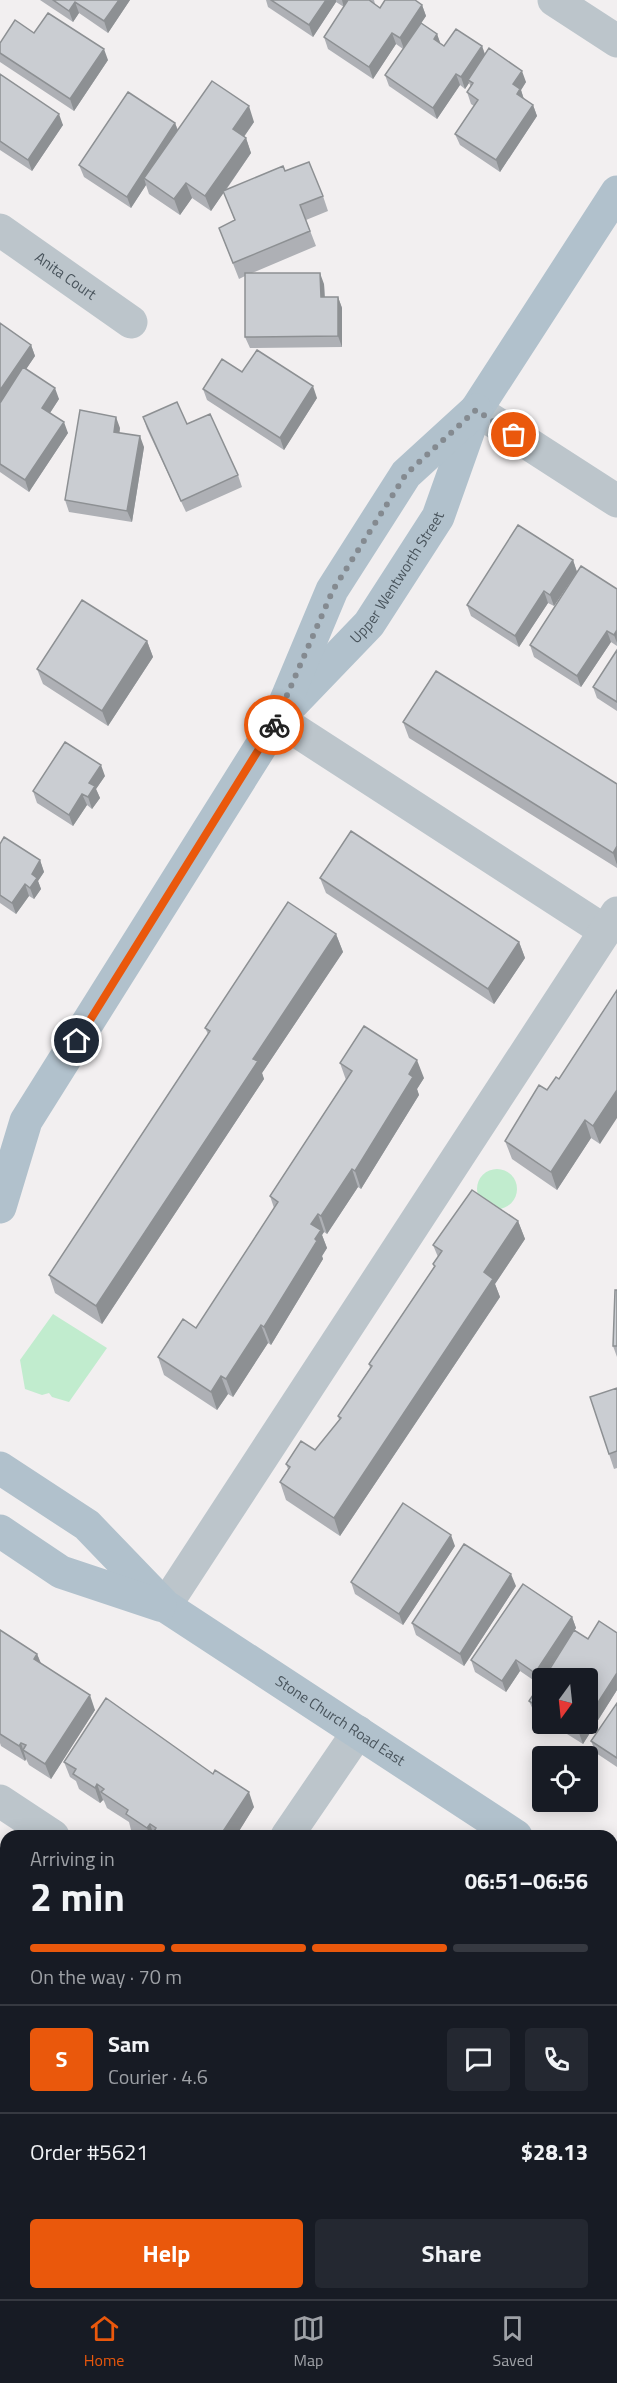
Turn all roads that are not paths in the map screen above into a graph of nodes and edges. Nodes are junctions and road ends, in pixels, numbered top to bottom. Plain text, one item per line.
1 (554, 0) edge
2 (617, 41) edge
3 (617, 192) edge
4 (0, 230) edge
5 (131, 322) dead end
6 (476, 410) junction
7 (617, 501) edge
8 (278, 719) junction
9 (611, 922) edge
10 (26, 1121) junction
11 (0, 1140) edge
12 (0, 1208) edge
13 (0, 1468) edge
14 (0, 1531) edge
15 (165, 1606) junction
16 (358, 1732) junction
17 (0, 1801) edge
18 (44, 1830) edge
19 (291, 1830) edge
20 (507, 1830) edge

1 - 2 street
3 - 6 main road, Upper Wentworth Street
4 - 5 street, Anita Court
6 - 7 street
6 - 8 main road, Upper Wentworth Street
6 - 8 main road, Upper Wentworth Street
8 - 9 street
8 - 10 main road, Upper Wentworth Street
9 - 15 street
10 - 11 main road, Upper Wentworth Street
10 - 12 main road, Upper Wentworth Street
13 - 15 main road, Stone Church Road East
14 - 15 main road, Stone Church Road East
15 - 16 main road, Stone Church Road East
16 - 19 street
16 - 20 main road, Stone Church Road East
17 - 18 street

